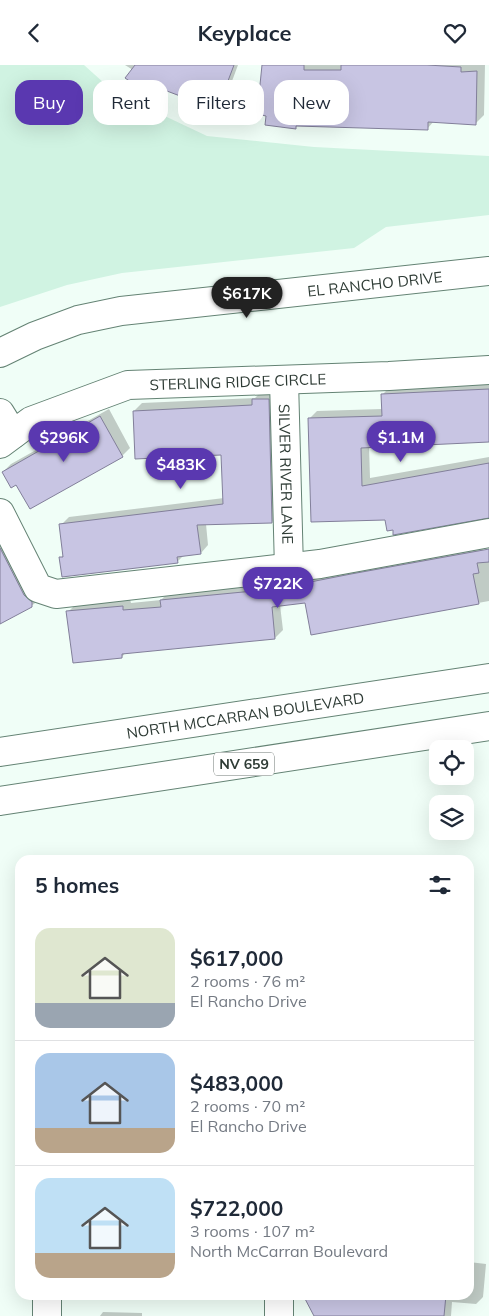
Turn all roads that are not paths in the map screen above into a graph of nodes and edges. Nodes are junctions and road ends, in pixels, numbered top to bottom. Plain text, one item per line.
1 (489, 271) edge
2 (0, 353) edge
3 (489, 369) edge
4 (284, 380) junction
5 (4, 430) edge
6 (0, 513) edge
7 (489, 533) edge
8 (289, 569) junction
9 (489, 678) edge
10 (489, 726) edge
11 (0, 752) edge
12 (0, 801) edge
13 (47, 1300) edge
14 (278, 1300) edge
15 (47, 1316) edge
16 (279, 1316) edge

1 - 2 main road, EL RANCHO DRIVE
3 - 4 main road, STERLING RIDGE CIRCLE
4 - 5 main road, STERLING RIDGE CIRCLE
4 - 8 main road, SILVER RIVER LANE
6 - 8 main road
7 - 8 main road
9 - 11 main road, NORTH MCCARRAN BOULEVARD
10 - 12 main road, NV 659
13 - 15 main road
14 - 16 main road

